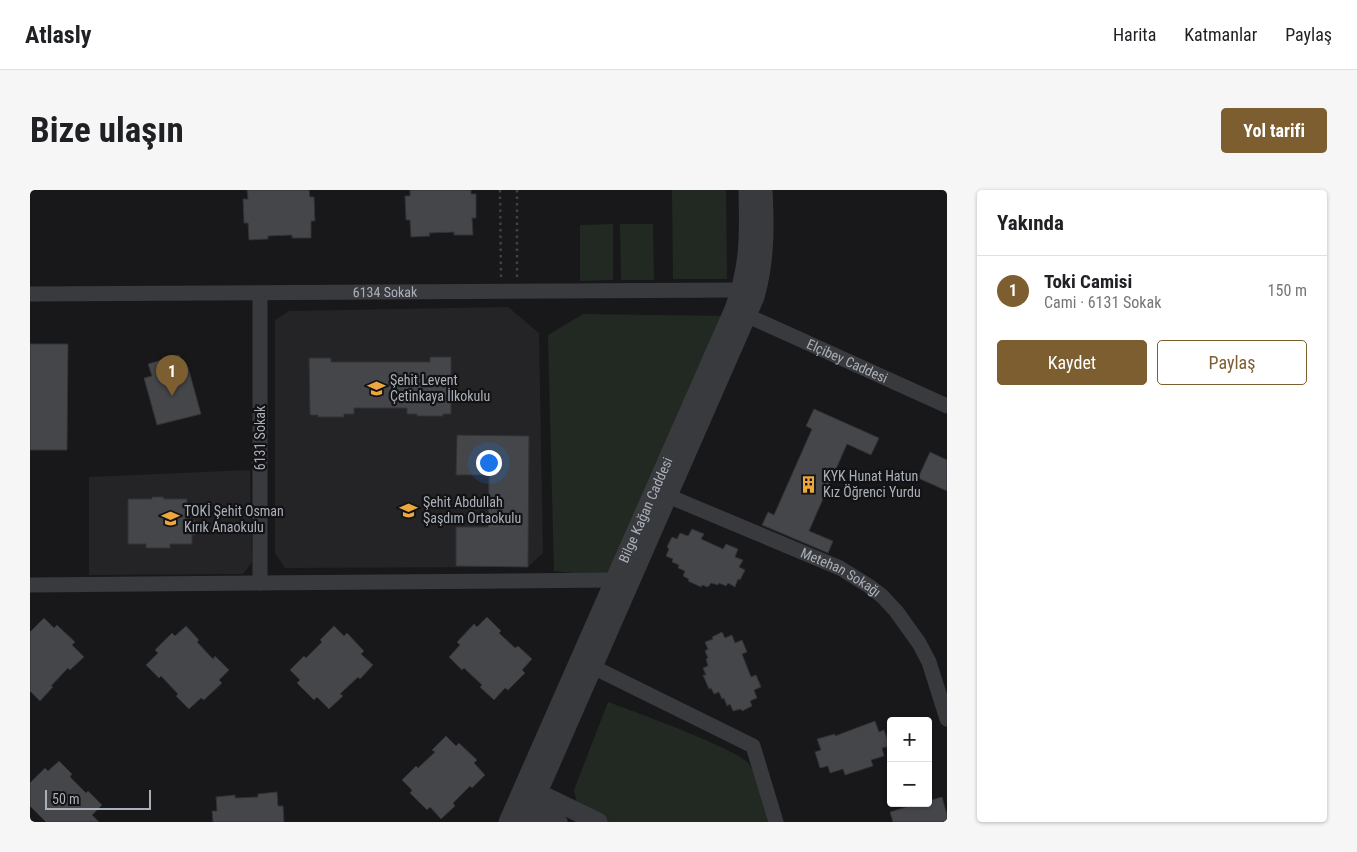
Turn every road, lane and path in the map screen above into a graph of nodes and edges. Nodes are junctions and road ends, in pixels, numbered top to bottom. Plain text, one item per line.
1 (500, 190) edge
2 (516, 190) edge
3 (748, 190) edge
4 (763, 190) edge
5 (741, 290) junction
6 (518, 291) junction
7 (501, 292) junction
8 (260, 293) junction
9 (30, 294) edge
10 (748, 316) junction
11 (947, 406) edge
12 (668, 496) junction
13 (614, 580) junction
14 (260, 583) junction
15 (30, 586) edge
16 (593, 667) junction
17 (941, 678) edge
18 (947, 719) edge
19 (527, 803) edge
20 (508, 822) edge
21 (558, 822) edge
22 (598, 822) edge
23 (776, 822) edge

1 - 7 path
2 - 6 path
3 - 5 street, Bilge Kağan Caddesi
4 - 10 street, Bilge Kağan Caddesi
5 - 6 street, 6134 Sokak
5 - 13 street, Bilge Kağan Caddesi
6 - 7 street, 6134 Sokak
7 - 8 street, 6134 Sokak
8 - 9 street, 6134 Sokak
8 - 14 street, 6131 Sokak
10 - 11 street, Elçibey Caddesi
10 - 12 street, Bilge Kağan Caddesi
12 - 16 street, Bilge Kağan Caddesi
12 - 17 street, Metehan Sokağı
13 - 14 street
13 - 19 street, Bilge Kağan Caddesi
14 - 15 street
16 - 19 street, Bilge Kağan Caddesi
16 - 23 street
17 - 18 street, Metehan Sokağı
19 - 20 street, Bilge Kağan Caddesi
19 - 21 street
19 - 22 street

